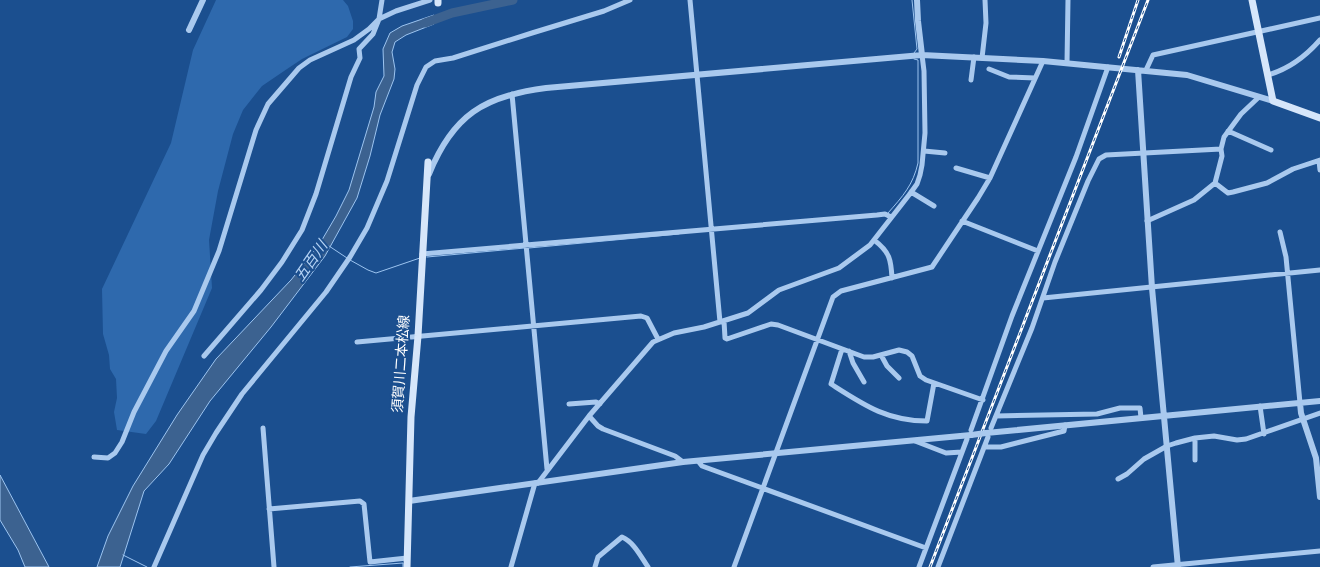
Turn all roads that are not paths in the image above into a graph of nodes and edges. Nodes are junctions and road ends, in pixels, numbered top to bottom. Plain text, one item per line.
1 (203, 0) edge
2 (382, 0) edge
3 (430, 0) edge
4 (630, 0) edge
5 (690, 0) edge
6 (917, 0) edge
7 (984, 0) edge
8 (1068, 0) edge
9 (1252, 0) edge
10 (1320, 18) edge
11 (379, 19) junction
12 (189, 30) dead end
13 (1258, 31) junction
14 (1320, 40) edge
15 (922, 55) junction
16 (974, 57) junction
17 (982, 58) junction
18 (1043, 61) junction
19 (1067, 63) junction
20 (1108, 67) junction
21 (989, 69) dead end
22 (1138, 70) junction
23 (1146, 70) junction
24 (697, 75) junction
25 (1268, 75) junction
26 (1035, 78) junction
27 (971, 80) dead end
28 (512, 94) junction
29 (1259, 96) junction
30 (1272, 101) junction
31 (1320, 118) edge
32 (1228, 131) junction
33 (1221, 148) junction
34 (1272, 150) dead end
35 (924, 151) junction
36 (945, 153) dead end
37 (1142, 153) junction
38 (1319, 160) edge
39 (428, 162) dead end
40 (956, 168) dead end
41 (1320, 170) edge
42 (429, 174) junction
43 (990, 178) junction
44 (1214, 183) junction
45 (911, 192) junction
46 (934, 206) dead end
47 (892, 217) junction
48 (962, 221) junction
49 (1147, 221) junction
50 (711, 230) junction
51 (1280, 232) dead end
52 (874, 240) junction
53 (527, 246) junction
54 (1038, 251) junction
55 (422, 254) junction
56 (1320, 270) edge
57 (1287, 274) junction
58 (892, 278) junction
59 (1152, 288) junction
60 (1043, 298) junction
61 (722, 322) junction
62 (534, 325) junction
63 (418, 336) junction
64 (658, 339) junction
65 (817, 340) junction
66 (357, 342) dead end
67 (842, 349) junction
68 (849, 351) junction
69 (881, 355) junction
70 (204, 356) dead end
71 (899, 378) dead end
72 (864, 382) dead end
73 (934, 383) junction
74 (983, 400) junction
75 (1320, 401) edge
76 (1300, 403) junction
77 (569, 404) dead end
78 (600, 404) junction
79 (1260, 406) junction
80 (1320, 413) edge
81 (589, 416) junction
82 (996, 416) junction
83 (1164, 416) junction
84 (1141, 418) junction
85 (1303, 420) junction
86 (1065, 425) junction
87 (263, 428) dead end
88 (991, 428) dead end
89 (1264, 434) junction
90 (970, 435) junction
91 (987, 435) junction
92 (1195, 438) junction
93 (914, 440) junction
94 (1167, 446) junction
95 (984, 447) junction
96 (776, 452) junction
97 (962, 452) junction
98 (94, 457) dead end
99 (1195, 460) dead end
100 (698, 461) junction
101 (683, 462) junction
102 (547, 469) junction
103 (1118, 479) dead end
104 (536, 483) junction
105 (763, 488) junction
106 (1320, 497) edge
107 (409, 501) junction
108 (269, 509) junction
109 (926, 548) junction
110 (1320, 551) edge
111 (407, 558) junction
112 (1178, 566) edge
113 (154, 567) edge
114 (274, 567) edge
115 (407, 567) edge
116 (511, 567) edge
117 (595, 567) edge
118 (648, 567) edge
119 (734, 567) edge
120 (919, 567) edge
121 (938, 567) edge
122 (1153, 567) edge

1 - 12 street
2 - 11 street
3 - 11 street
4 - 113 street
5 - 24 street
6 - 15 street
7 - 17 street
8 - 19 street
9 - 13 main road
10 - 13 street
11 - 70 street
11 - 98 street
13 - 23 street
13 - 25 main road
14 - 25 street
15 - 16 street
15 - 24 street
15 - 35 street
16 - 17 street
16 - 27 street
17 - 18 street
18 - 19 street
18 - 26 street
19 - 20 street
20 - 22 street
20 - 54 street
21 - 26 street
22 - 23 street
22 - 37 street
23 - 29 street
24 - 28 street
24 - 50 street
25 - 30 main road
26 - 43 street
28 - 42 street
28 - 53 street
29 - 30 street
29 - 32 street
30 - 31 main road
32 - 33 street
32 - 34 street
33 - 37 street
33 - 44 street
35 - 36 street
35 - 45 street
37 - 49 street
37 - 60 street
38 - 41 street
38 - 44 street
39 - 42 main road, 須賀川二本松線
40 - 43 street
42 - 55 main road, 須賀川二本松線
43 - 48 street
44 - 49 street
45 - 46 street
45 - 47 street
47 - 50 street
47 - 52 street
48 - 54 street
48 - 58 street
49 - 59 street
50 - 53 street
50 - 61 street
51 - 57 street
52 - 58 street
52 - 61 street
53 - 55 street
53 - 62 street
54 - 74 street
55 - 63 main road, 須賀川二本松線
56 - 57 street
57 - 59 street
57 - 76 street
58 - 65 street
59 - 60 street
59 - 83 street
60 - 82 street
61 - 64 street
61 - 65 street
62 - 63 street
62 - 64 street
62 - 102 street
63 - 66 street
63 - 107 main road, 須賀川二本松線
64 - 78 street
65 - 67 street
65 - 96 street
67 - 68 street
67 - 73 street
68 - 69 street
68 - 72 street
69 - 71 street
69 - 73 street
73 - 74 street
74 - 90 street
75 - 76 street
76 - 79 street
76 - 85 street
77 - 78 street
78 - 81 street
79 - 83 street
79 - 89 street
80 - 85 street
81 - 101 street
81 - 102 street
82 - 84 street
82 - 88 street
83 - 84 street
83 - 94 street
84 - 86 street
85 - 89 street
85 - 106 street
86 - 91 street
86 - 95 street
87 - 108 street
89 - 92 street
90 - 91 street, bridge
90 - 93 street
90 - 97 street
91 - 95 street
92 - 94 street
92 - 99 street
93 - 96 street
93 - 97 street
94 - 103 street
94 - 112 street
95 - 121 street
96 - 100 street
96 - 105 street
97 - 109 street
100 - 101 street
100 - 105 street
101 - 104 street
102 - 104 street
104 - 107 street
104 - 116 street
105 - 109 street
105 - 119 street
107 - 111 main road, 須賀川二本松線
108 - 111 street
108 - 114 street
109 - 120 street
110 - 112 street
111 - 115 main road, 須賀川二本松線
112 - 122 street
117 - 118 street

